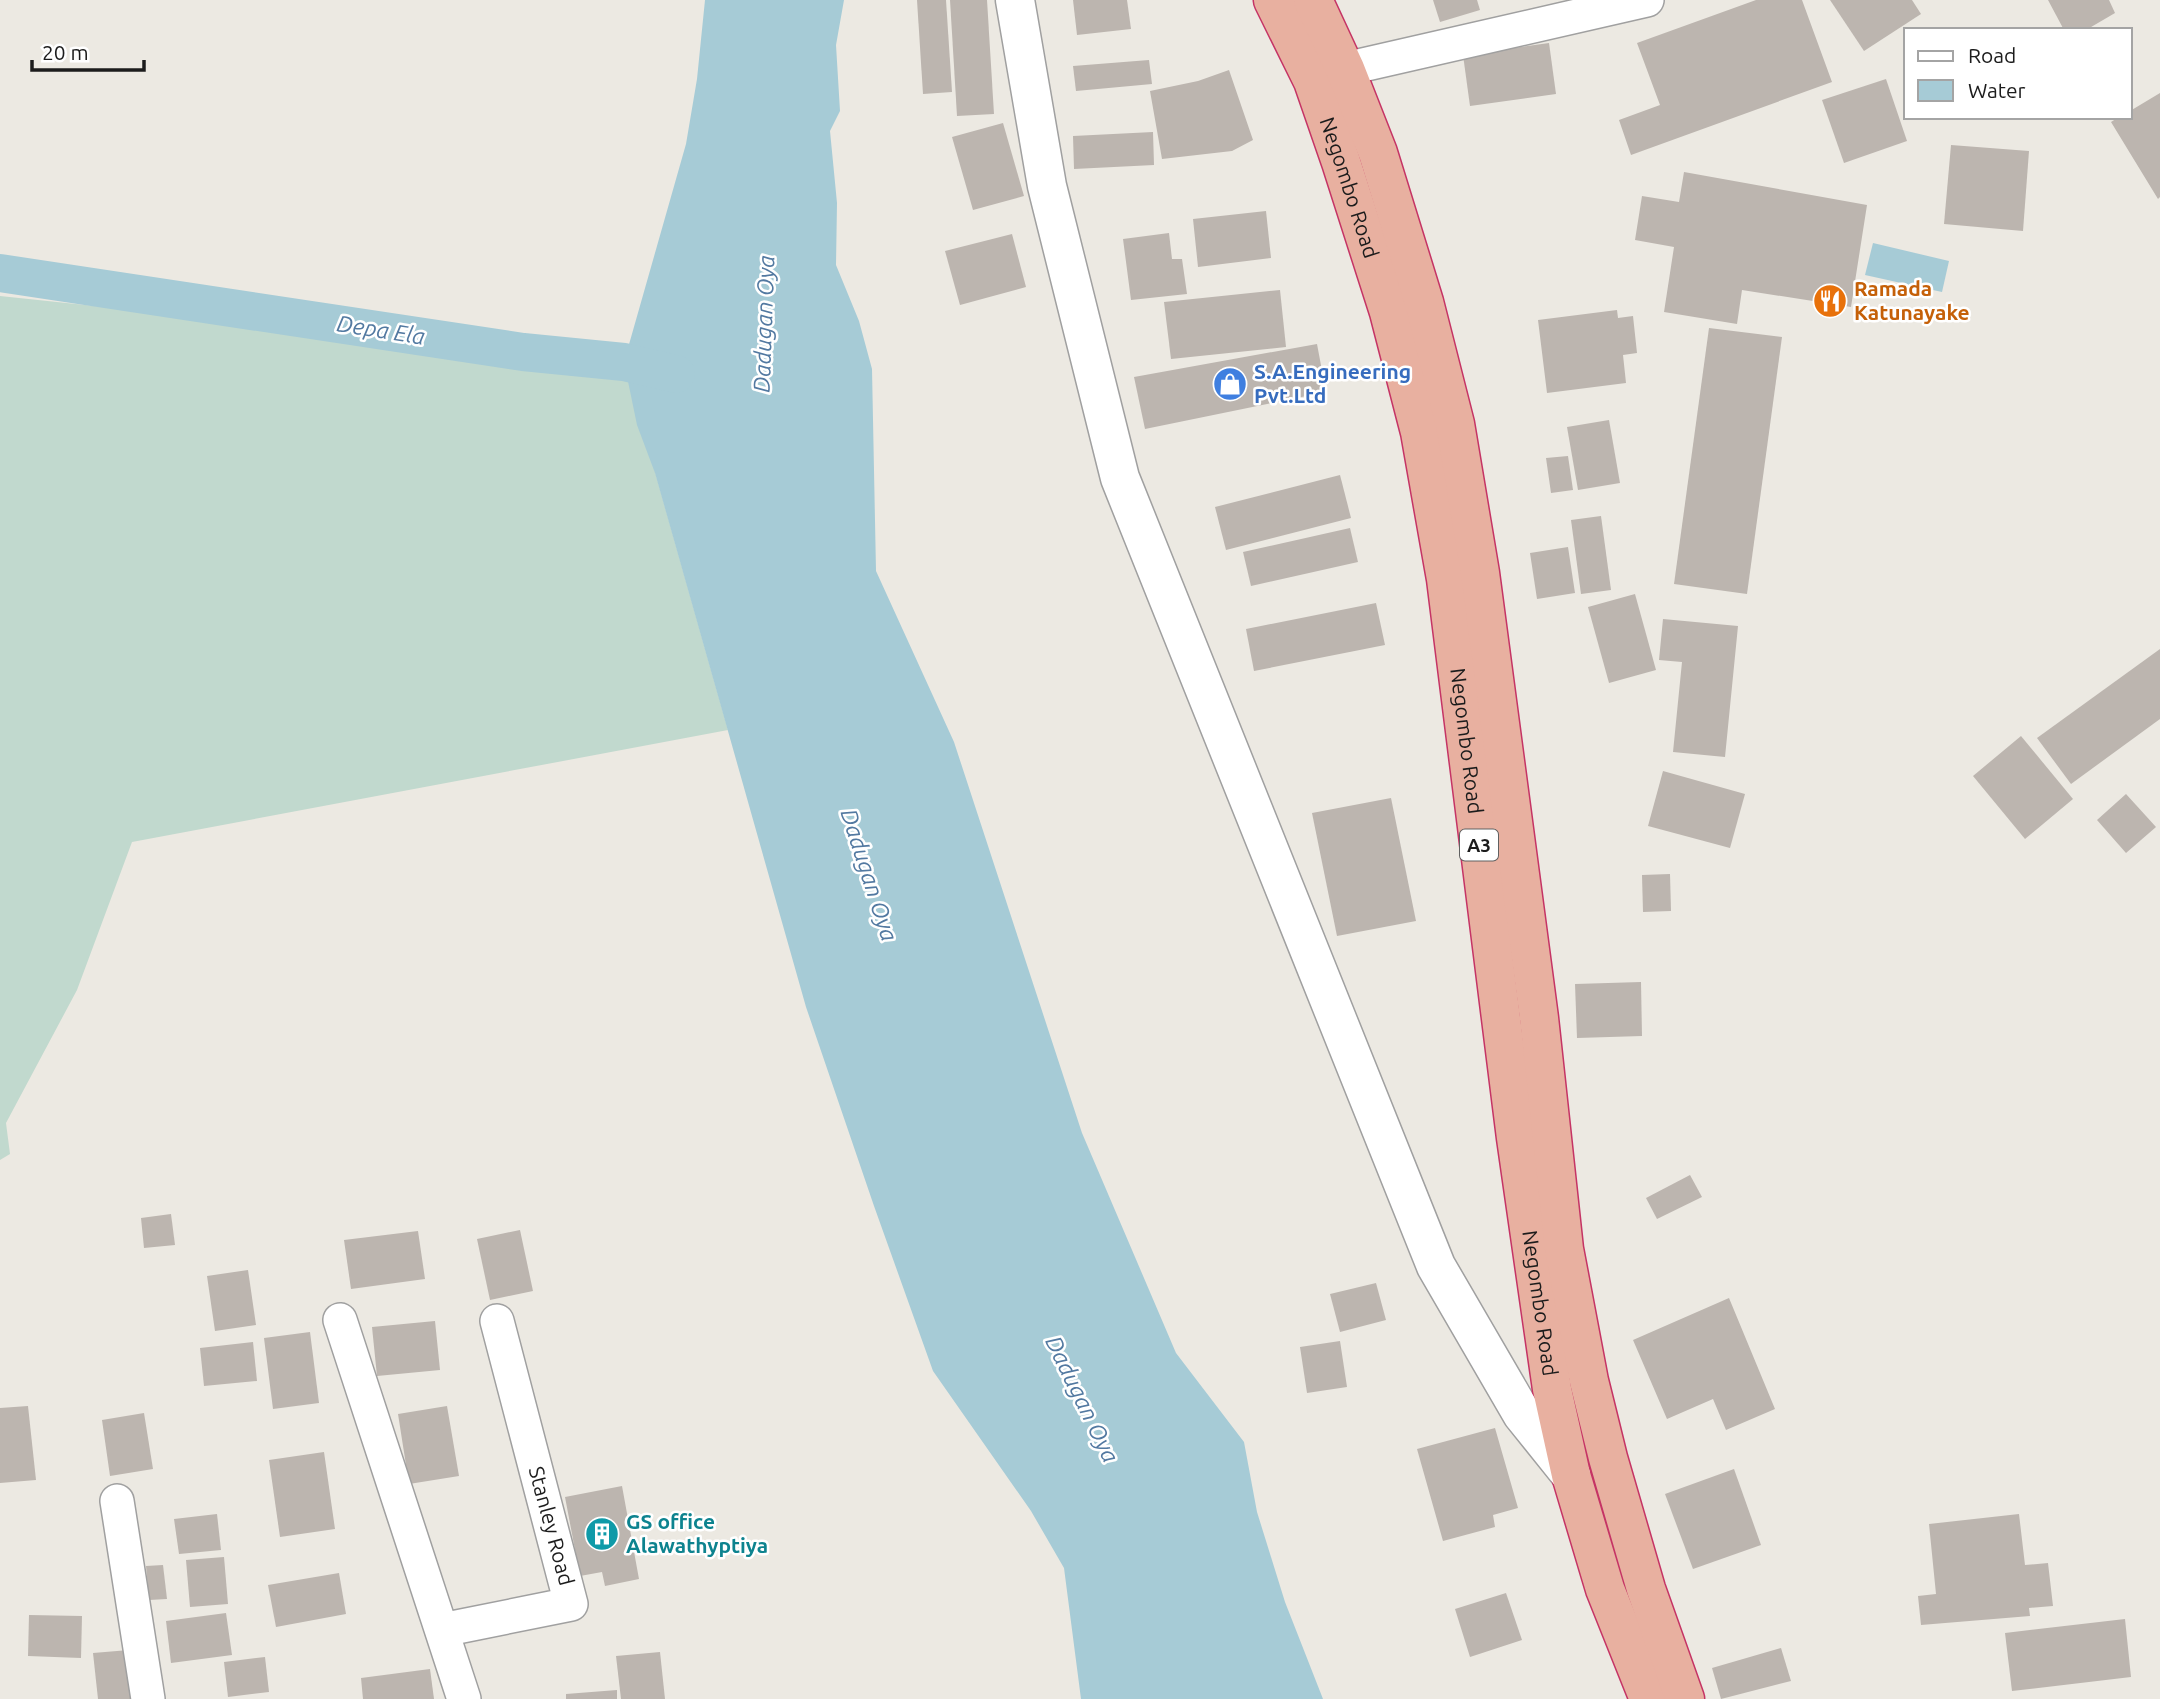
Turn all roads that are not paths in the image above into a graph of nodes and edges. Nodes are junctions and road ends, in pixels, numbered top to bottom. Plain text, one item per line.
1 (1015, 0) edge
2 (1273, 0) edge
3 (1313, 0) edge
4 (1647, 0) edge
5 (1345, 69) junction
6 (341, 1320) dead end
7 (497, 1321) dead end
8 (1571, 1475) junction
9 (117, 1501) dead end
10 (442, 1630) junction
11 (148, 1699) edge
12 (464, 1699) edge
13 (1649, 1699) edge
14 (1685, 1699) edge

1 - 8 street
2 - 8 highway, Negombo Road / A3
3 - 5 highway, Negombo Road / A3
4 - 5 street
5 - 14 highway, Negombo Road / A3
6 - 10 street
7 - 10 street, Stanley Road
8 - 13 highway, Negombo Road / A3
9 - 11 street
10 - 12 street

